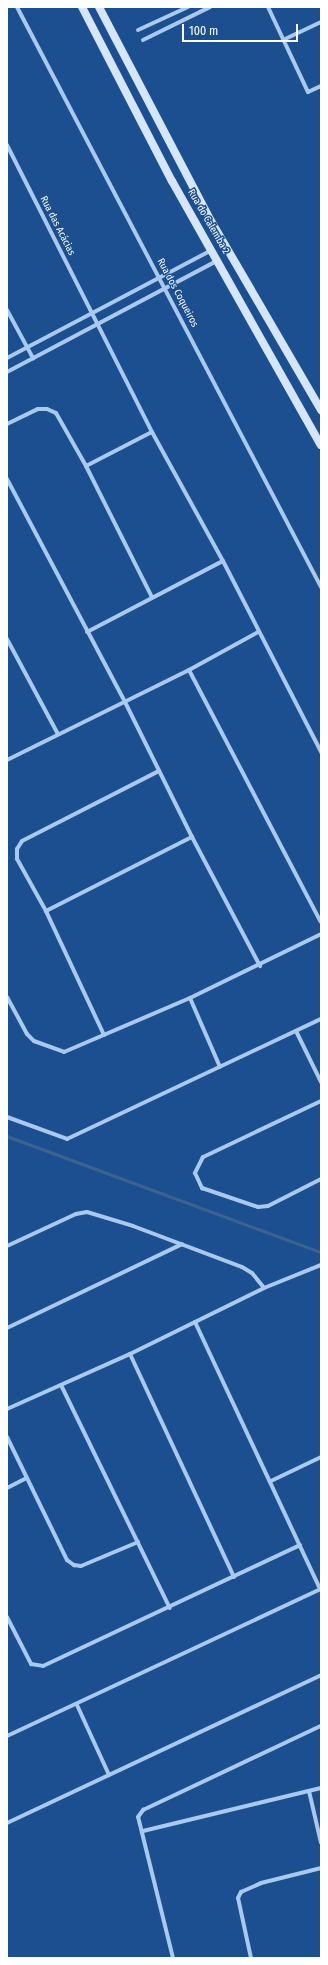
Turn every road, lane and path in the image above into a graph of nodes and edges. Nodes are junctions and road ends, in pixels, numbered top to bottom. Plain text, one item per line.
1 (17, 7) edge
2 (82, 7) edge
3 (99, 7) edge
4 (188, 7) edge
5 (210, 7) edge
6 (268, 7) edge
7 (321, 22) edge
8 (138, 30) dead end
9 (143, 40) dead end
10 (283, 40) junction
11 (321, 86) edge
12 (7, 145) edge
13 (212, 250) junction
14 (218, 260) junction
15 (160, 278) junction
16 (165, 288) junction
17 (7, 310) edge
18 (94, 314) junction
19 (99, 324) junction
20 (27, 348) junction
21 (7, 358) edge
22 (33, 358) junction
23 (7, 372) edge
24 (321, 410) edge
25 (7, 424) edge
26 (152, 432) junction
27 (321, 445) edge
28 (86, 466) junction
29 (7, 479) edge
30 (224, 561) junction
31 (321, 587) edge
32 (152, 597) junction
33 (87, 632) junction
34 (258, 632) junction
35 (7, 639) edge
36 (189, 670) junction
37 (125, 702) junction
38 (58, 734) junction
39 (321, 752) edge
40 (7, 760) edge
41 (159, 771) junction
42 (192, 837) junction
43 (46, 911) junction
44 (321, 922) edge
45 (321, 934) edge
46 (260, 966) junction
47 (7, 997) edge
48 (190, 998) junction
49 (321, 1019) edge
50 (296, 1031) junction
51 (104, 1035) junction
52 (220, 1067) junction
53 (321, 1082) edge
54 (321, 1101) edge
55 (7, 1117) edge
56 (321, 1179) edge
57 (182, 1244) junction
58 (7, 1246) edge
59 (321, 1265) edge
60 (264, 1288) junction
61 (195, 1322) junction
62 (7, 1328) edge
63 (130, 1354) junction
64 (61, 1385) junction
65 (7, 1409) edge
66 (7, 1437) edge
67 (321, 1457) edge
68 (27, 1478) junction
69 (271, 1481) junction
70 (7, 1488) edge
71 (138, 1542) junction
72 (300, 1545) junction
73 (234, 1577) junction
74 (321, 1589) edge
75 (170, 1608) junction
76 (7, 1617) edge
77 (321, 1675) edge
78 (77, 1705) junction
79 (321, 1726) edge
80 (7, 1736) edge
81 (109, 1775) junction
82 (321, 1788) edge
83 (309, 1791) junction
84 (7, 1823) edge
85 (143, 1831) junction
86 (321, 1843) edge
87 (321, 1868) edge
88 (173, 1958) edge
89 (251, 1958) edge

1 - 15 street, Rua dos Coqueiros
2 - 13 main road, Rua do Calemba 2
3 - 24 main road, Rua do Calemba 2
4 - 8 street
5 - 9 street
6 - 10 street
7 - 10 street
10 - 11 street
12 - 18 street, Rua das Acácias
13 - 14 main road, Rua do Calemba 2
13 - 15 street
14 - 16 street
14 - 27 main road, Rua do Calemba 2
15 - 16 street, Rua dos Coqueiros
15 - 18 street
16 - 19 street
16 - 31 street, Rua dos Coqueiros
17 - 20 street
18 - 19 street, Rua das Acácias
18 - 20 street
19 - 22 street
19 - 26 street, Rua das Acácias
20 - 21 street
20 - 22 street
22 - 23 street
25 - 28 street
26 - 28 street
26 - 30 street, Rua das Acácias
28 - 32 street
29 - 33 street
30 - 32 street
30 - 34 street, Rua das Acácias
32 - 33 street
33 - 37 street
34 - 36 street
34 - 39 street, Rua das Acácias
35 - 38 street
36 - 37 street
36 - 44 street
37 - 38 street
37 - 41 street
38 - 40 street
41 - 42 street
41 - 43 street
42 - 43 street
42 - 46 street
43 - 51 street
45 - 46 street
46 - 48 street
47 - 51 street
48 - 51 street
48 - 52 street
49 - 50 street
50 - 52 street
50 - 53 street
52 - 55 street
54 - 56 street
57 - 58 street
57 - 60 street
57 - 62 street
59 - 60 street
60 - 61 street
61 - 63 street
61 - 69 street
63 - 64 street
63 - 73 street
64 - 65 street
64 - 71 street
66 - 68 street
67 - 69 street
68 - 70 street
68 - 71 street
69 - 72 street
71 - 75 street
72 - 73 street
72 - 74 street
73 - 75 street
74 - 78 street
75 - 76 street
77 - 81 street
78 - 80 street
78 - 81 street
79 - 85 street
81 - 84 street
82 - 83 street
83 - 85 street
83 - 86 street
85 - 88 street
87 - 89 street

